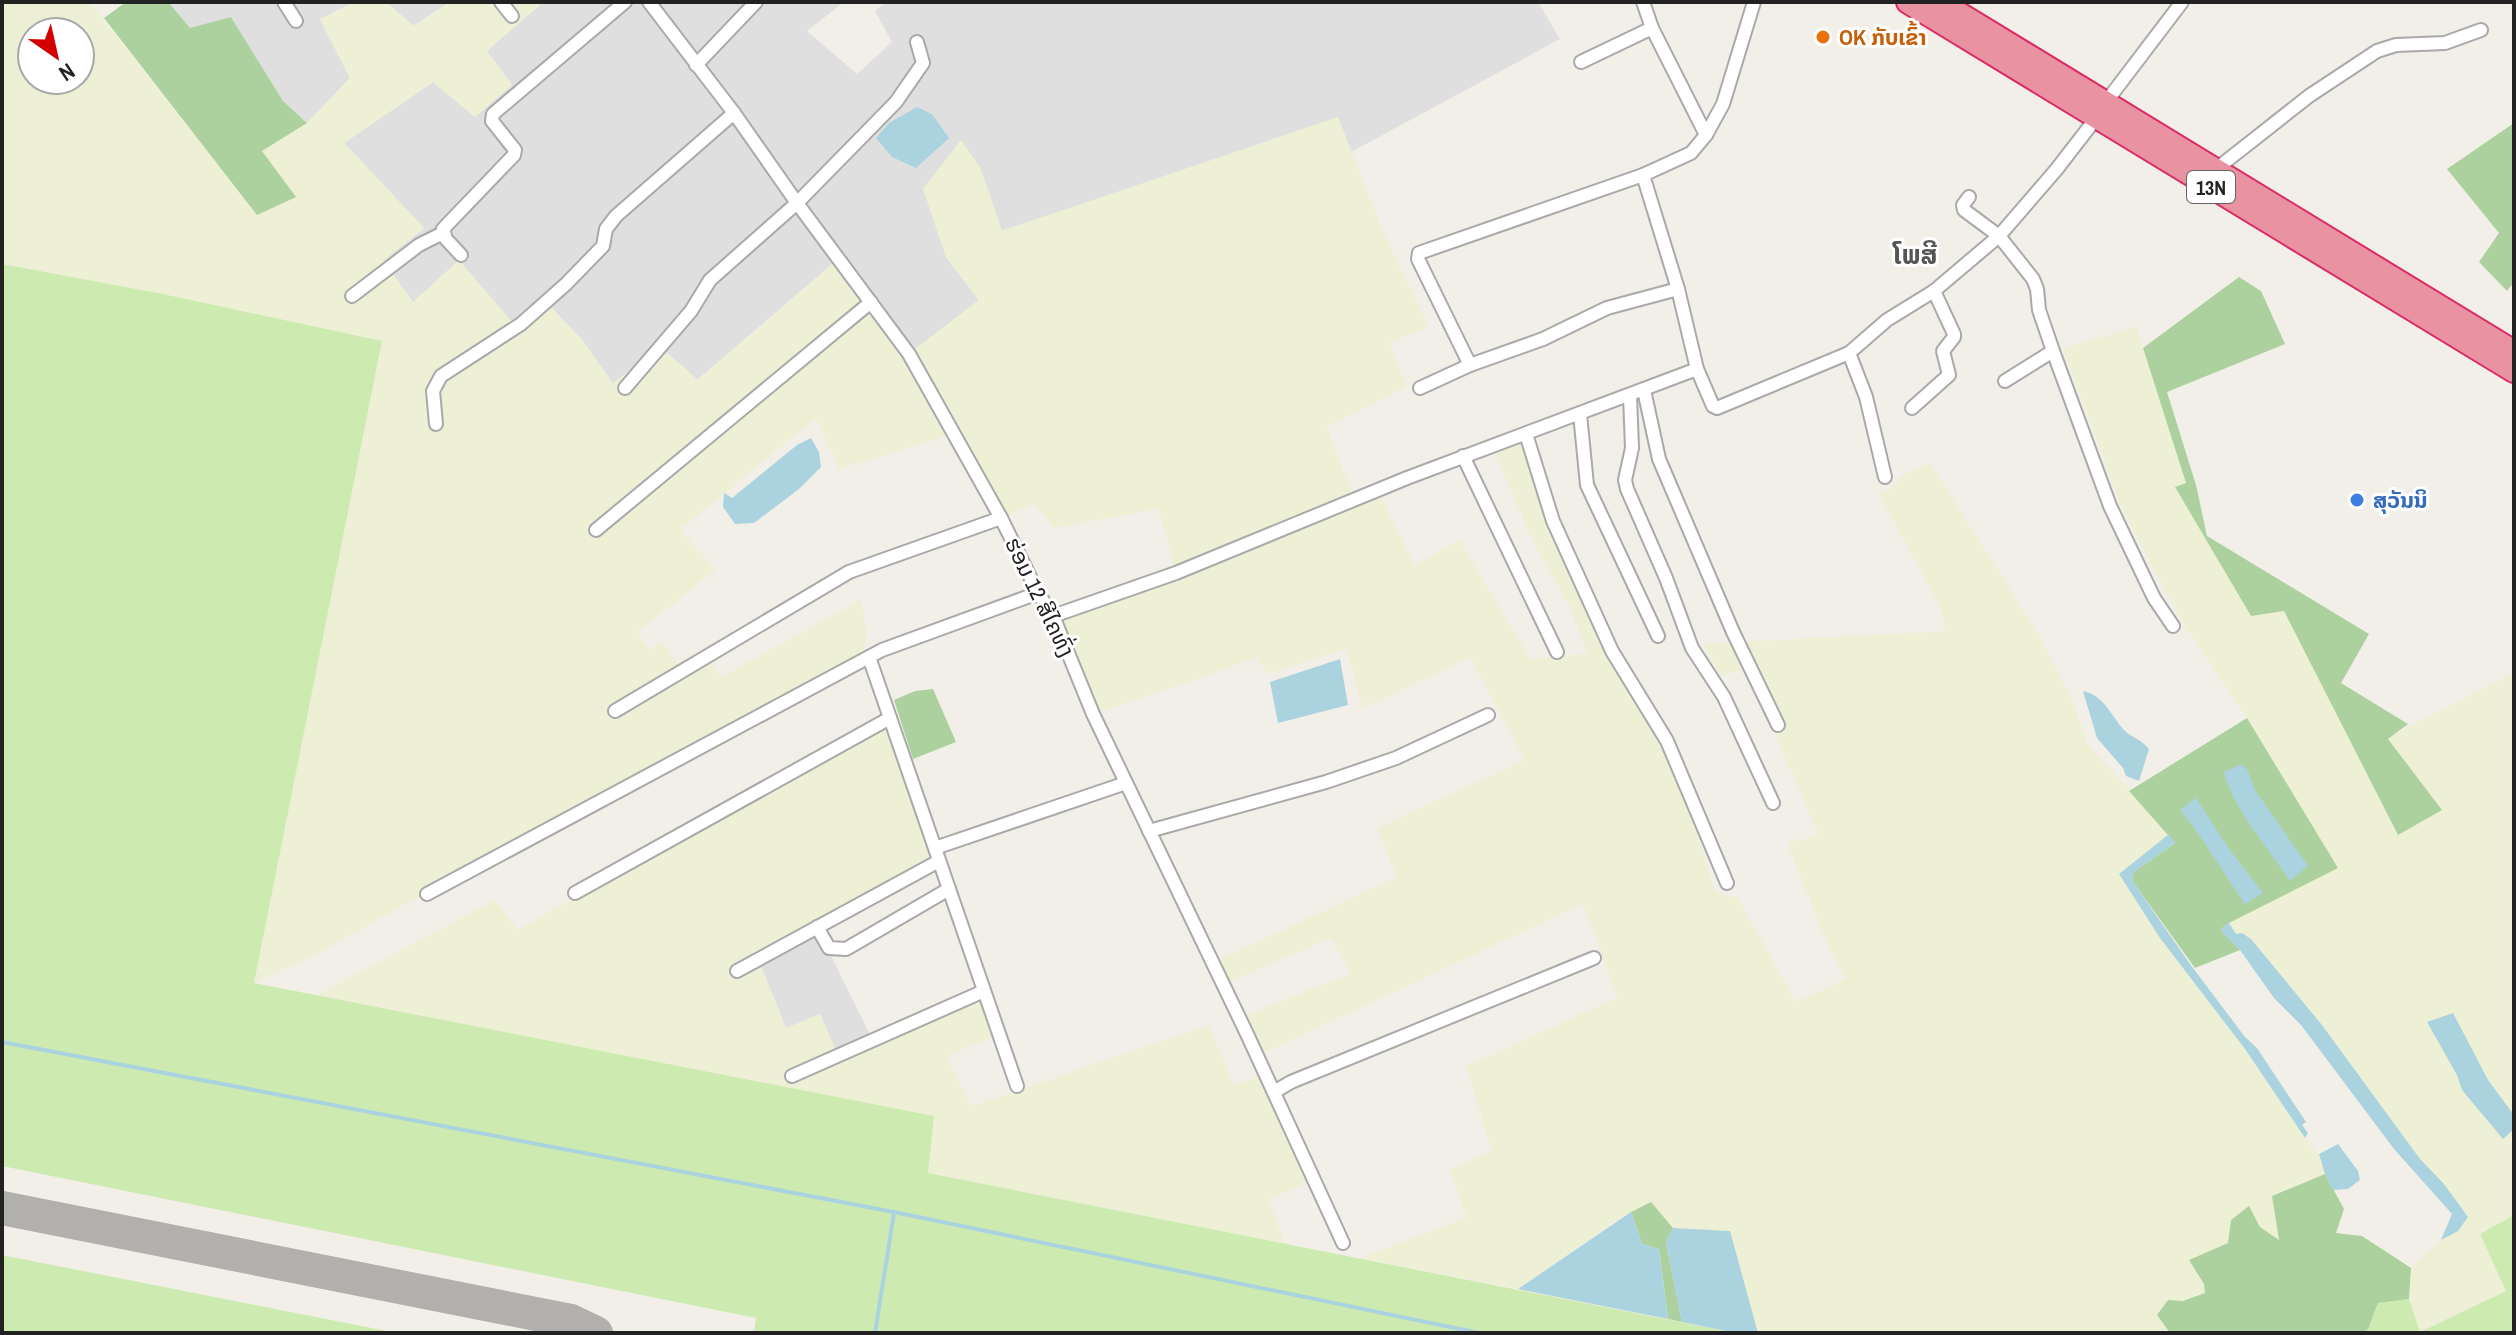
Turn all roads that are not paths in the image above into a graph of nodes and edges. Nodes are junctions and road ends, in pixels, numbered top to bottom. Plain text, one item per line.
1 (284, 2) edge
2 (501, 2) edge
3 (625, 2) edge
4 (756, 2) edge
5 (1643, 2) edge
6 (1754, 2) edge
7 (1908, 2) edge
8 (1940, 2) edge
9 (2182, 2) edge
10 (654, 4) edge
11 (512, 16) dead end
12 (296, 21) dead end
13 (1652, 28) junction
14 (2481, 30) dead end
15 (917, 42) dead end
16 (2019, 59) junction
17 (1581, 62) dead end
18 (696, 65) junction
19 (2101, 109) junction
20 (734, 113) junction
21 (1706, 135) junction
22 (2215, 170) junction
23 (1643, 175) junction
24 (1969, 197) dead end
25 (797, 203) junction
26 (443, 233) junction
27 (1999, 236) junction
28 (461, 255) dead end
29 (1678, 289) junction
30 (1934, 291) junction
31 (352, 296) dead end
32 (871, 302) junction
33 (2053, 351) junction
34 (2514, 352) edge
35 (1849, 353) junction
36 (1470, 365) junction
37 (1697, 369) junction
38 (2514, 371) edge
39 (2005, 381) dead end
40 (625, 388) dead end
41 (1420, 388) dead end
42 (1644, 390) junction
43 (1630, 396) junction
44 (1912, 408) dead end
45 (1580, 414) junction
46 (436, 424) dead end
47 (1526, 434) junction
48 (1463, 456) junction
49 (1885, 477) dead end
50 (1001, 518) junction
51 (596, 530) dead end
52 (1038, 593) junction
53 (1053, 616) junction
54 (2173, 626) dead end
55 (1658, 636) dead end
56 (1557, 652) dead end
57 (869, 657) junction
58 (615, 711) dead end
59 (1488, 715) dead end
60 (890, 718) junction
61 (1778, 725) dead end
62 (1126, 783) junction
63 (1773, 803) dead end
64 (1149, 831) junction
65 (937, 854) junction
66 (1727, 883) dead end
67 (949, 889) junction
68 (575, 893) dead end
69 (427, 894) dead end
70 (817, 927) junction
71 (1594, 958) dead end
72 (737, 971) dead end
73 (984, 991) junction
74 (792, 1076) dead end
75 (1017, 1086) dead end
76 (1274, 1092) junction
77 (1343, 1243) dead end

1 - 12 street
2 - 11 street
3 - 26 street
4 - 18 street
5 - 13 street
6 - 21 street
7 - 16 highway, 13N
8 - 16 highway, 13N
9 - 19 street
10 - 18 street, ຮ່ອມ 12 ສີໄຄທົ່ງ
13 - 17 street
13 - 21 street
14 - 22 street
15 - 25 street
16 - 19 highway, 13N
18 - 20 street, ຮ່ອມ 12 ສີໄຄທົ່ງ
19 - 22 highway, 13N
19 - 27 street
19 - 38 highway, 13N
20 - 25 street, ຮ່ອມ 12 ສີໄຄທົ່ງ
20 - 46 street
21 - 23 street
22 - 34 highway, 13N
23 - 29 street
23 - 36 street
24 - 27 street
25 - 32 street, ຮ່ອມ 12 ສີໄຄທົ່ງ
25 - 40 street
26 - 28 street
26 - 31 street
27 - 30 street
27 - 33 street
29 - 36 street
29 - 37 street
30 - 35 street
30 - 44 street
32 - 50 street, ຮ່ອມ 12 ສີໄຄທົ່ງ
32 - 51 street
33 - 39 street
33 - 54 street
35 - 37 street
35 - 49 street
36 - 41 street
37 - 42 street
42 - 43 street
42 - 61 street
43 - 45 street
43 - 63 street
45 - 47 street
45 - 55 street
47 - 48 street
47 - 66 street
48 - 53 street
48 - 56 street
50 - 52 street, ຮ່ອມ 12 ສີໄຄທົ່ງ
50 - 58 street
52 - 53 street, ຮ່ອມ 12 ສີໄຄທົ່ງ
52 - 57 street
53 - 62 street, ຮ່ອມ 12 ສີໄຄທົ່ງ
57 - 60 street
57 - 69 street
59 - 64 street
60 - 65 street
60 - 68 street
62 - 64 street, ຮ່ອມ 12 ສີໄຄທົ່ງ
62 - 65 street
64 - 76 street, ຮ່ອມ 12 ສີໄຄທົ່ງ
65 - 67 street
65 - 70 street
67 - 70 street
67 - 73 street
70 - 72 street
71 - 76 street
73 - 74 street
73 - 75 street
76 - 77 street, ຮ່ອມ 12 ສີໄຄທົ່ງ

